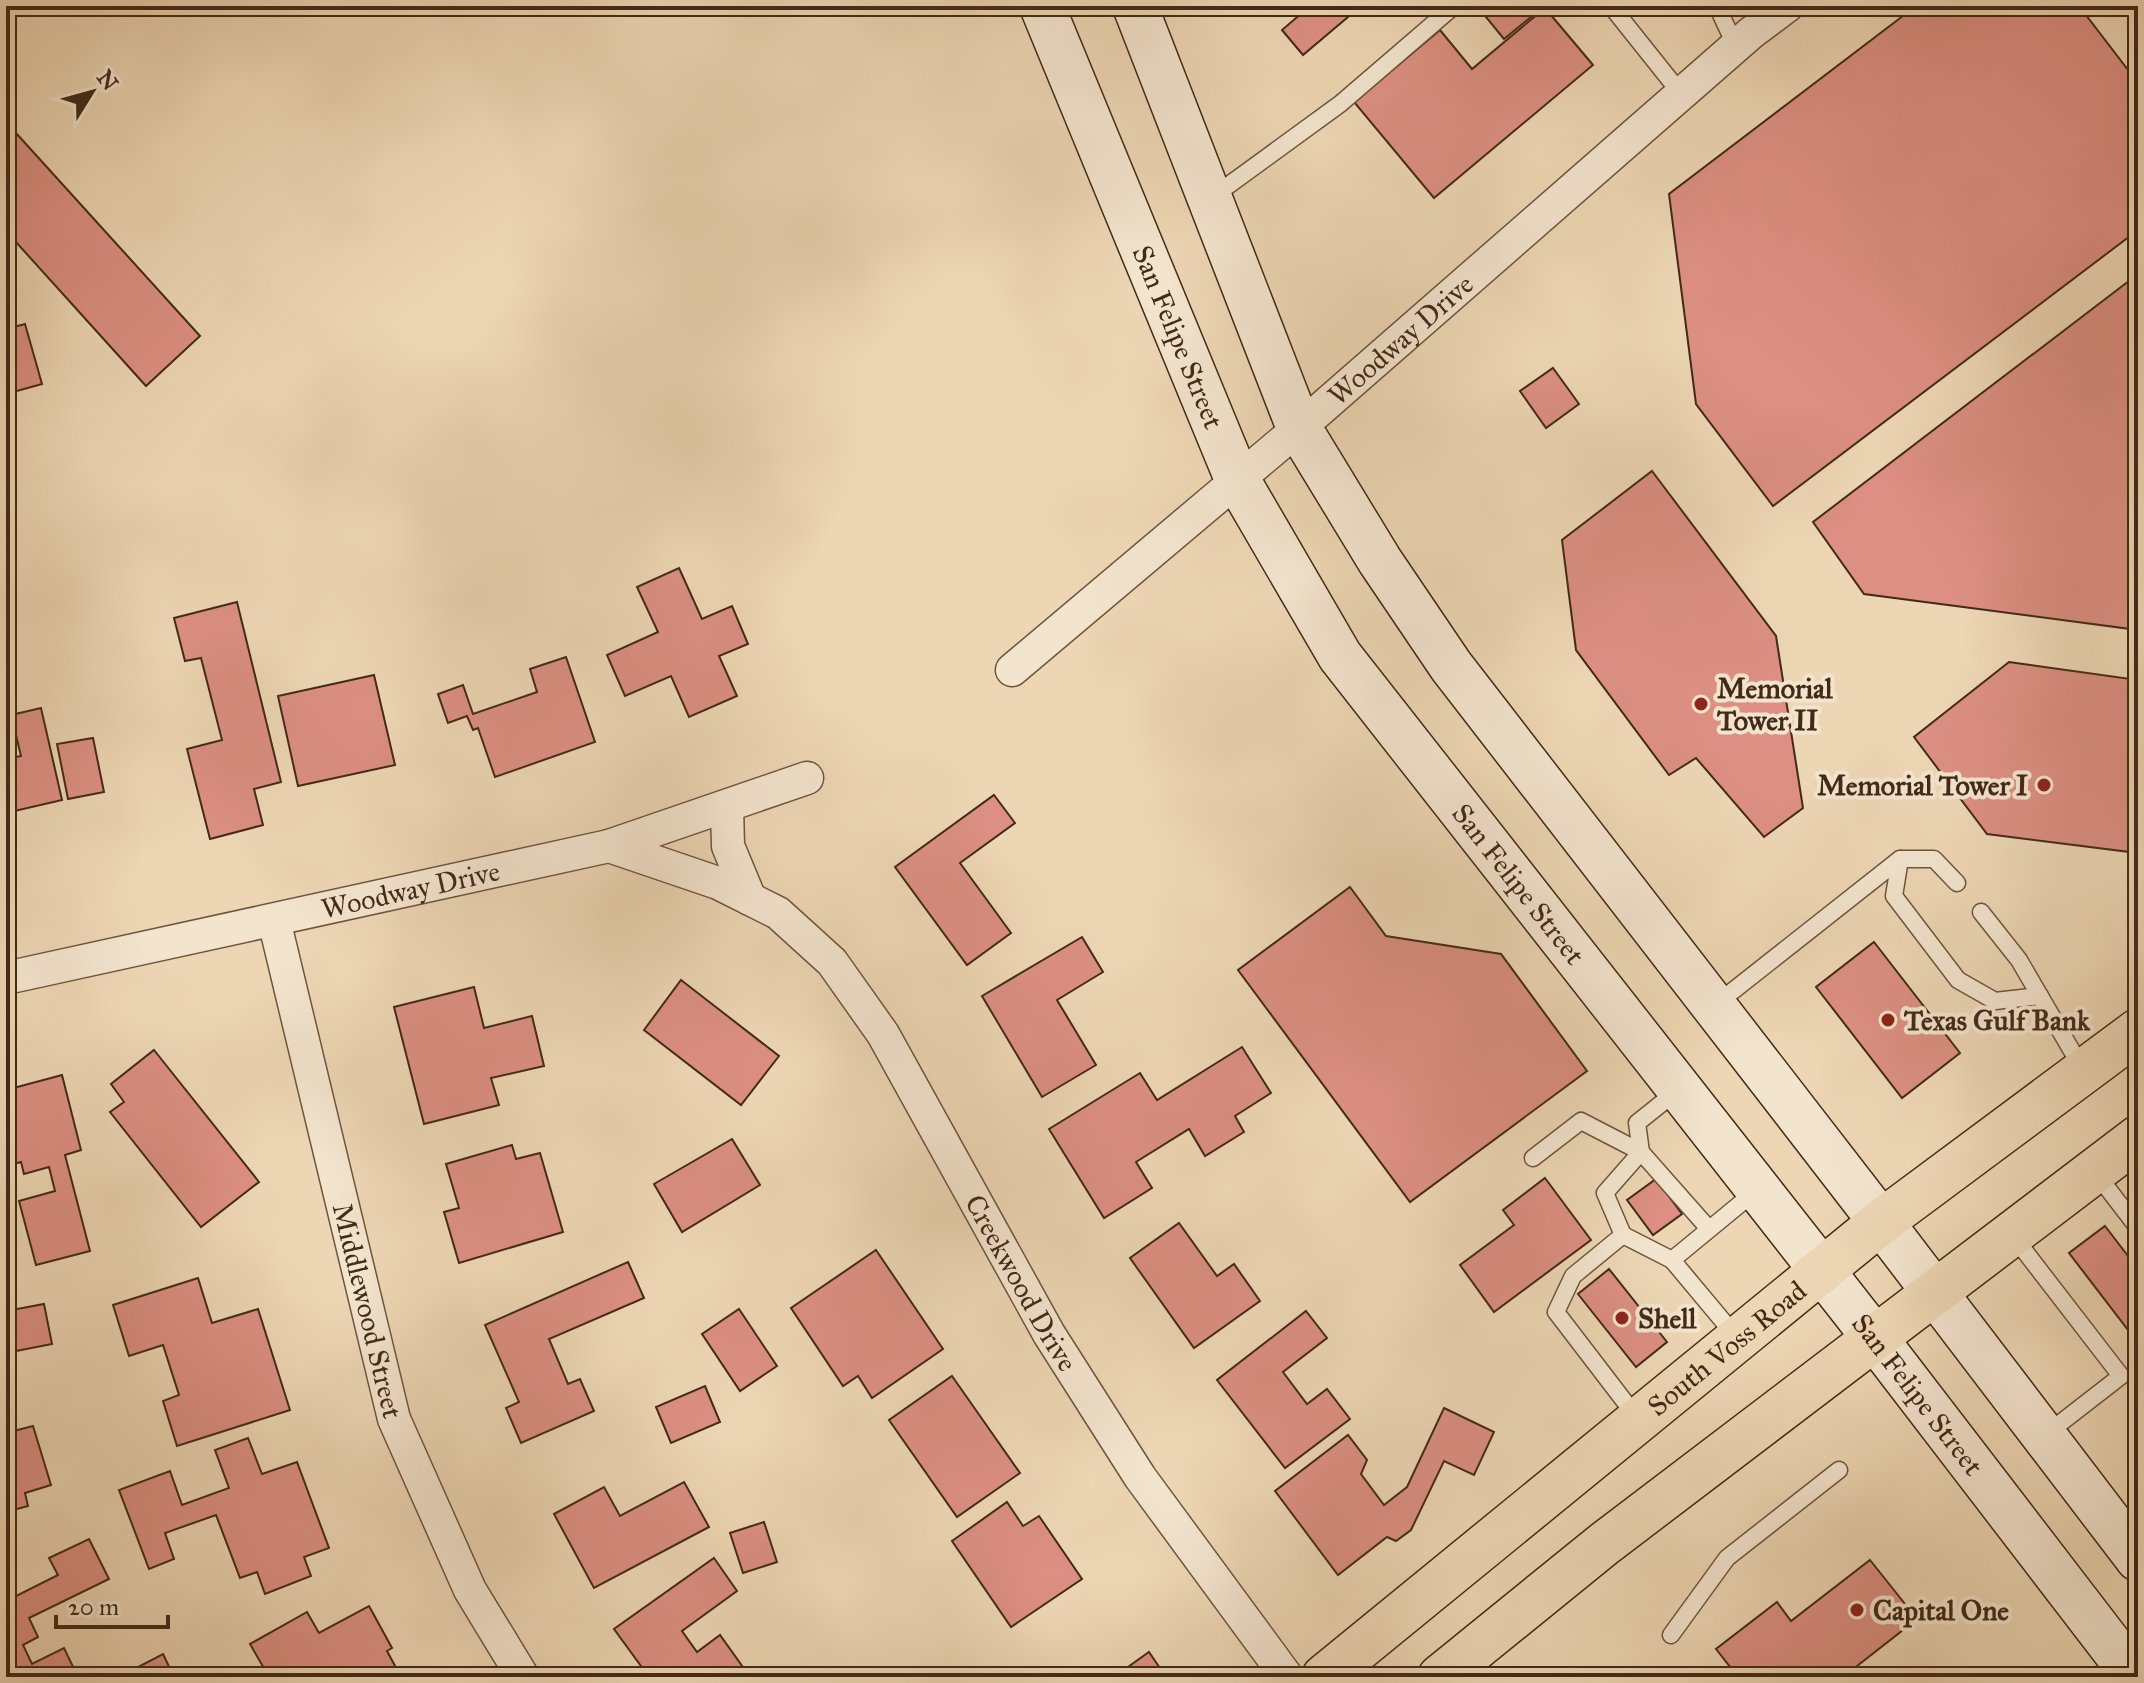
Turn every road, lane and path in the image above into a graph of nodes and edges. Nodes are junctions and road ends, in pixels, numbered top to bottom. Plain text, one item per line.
1 (1042, 6) edge
2 (1135, 6) edge
3 (1454, 6) edge
4 (1611, 6) edge
5 (1717, 6) edge
6 (1787, 6) edge
7 (1736, 47) junction
8 (1682, 95) junction
9 (1211, 198) junction
10 (1299, 428) junction
11 (1237, 479) junction
12 (1012, 670) dead end
13 (807, 778) dead end
14 (727, 807) junction
15 (609, 846) junction
16 (1900, 859) junction
17 (1957, 883) dead end
18 (750, 899) junction
19 (1981, 912) dead end
20 (274, 920) junction
21 (6, 978) edge
22 (2040, 996) junction
23 (1714, 1006) junction
24 (2138, 1031) edge
25 (2083, 1071) junction
26 (1679, 1089) junction
27 (2138, 1138) edge
28 (1641, 1152) junction
29 (1533, 1158) dead end
30 (2094, 1171) junction
31 (1759, 1189) junction
32 (1881, 1222) junction
33 (2138, 1228) edge
34 (1709, 1229) junction
35 (2011, 1233) junction
36 (1623, 1235) junction
37 (1672, 1260) junction
38 (1822, 1271) junction
39 (1933, 1292) junction
40 (1874, 1337) junction
41 (1738, 1340) junction
42 (1639, 1420) junction
43 (2043, 1436) junction
44 (1839, 1470) dead end
45 (2138, 1559) edge
46 (1671, 1635) dead end
47 (523, 1677) edge
48 (1287, 1677) edge
49 (1324, 1677) edge
50 (1440, 1677) edge
51 (2135, 1677) edge

1 - 11 main road, San Felipe Street
2 - 9 main road
3 - 9 lane
4 - 8 lane
5 - 7 lane
6 - 7 street, Woodway Drive
7 - 8 street, Woodway Drive
8 - 10 street, Woodway Drive
9 - 10 main road
10 - 11 street, Woodway Drive
10 - 23 main road
11 - 12 street, Woodway Drive
11 - 26 main road, San Felipe Street
13 - 14 street, Woodway Drive
14 - 15 street, Woodway Drive
14 - 18 street
15 - 18 street, Creekwood Drive
15 - 20 street, Woodway Drive
16 - 17 lane
16 - 22 lane
16 - 23 lane
18 - 48 street, Creekwood Drive
19 - 22 lane
20 - 21 street, Woodway Drive
20 - 47 street, Middlewood Street
22 - 25 lane
23 - 32 main road
24 - 25 main road, South Voss Road
25 - 32 main road, South Voss Road
26 - 28 lane
26 - 31 main road, San Felipe Street
27 - 30 main road
28 - 29 lane
28 - 34 lane
28 - 36 lane
30 - 33 lane
30 - 35 main road
31 - 34 lane
31 - 38 main road, San Felipe Street
32 - 38 main road, South Voss Road
32 - 39 main road
34 - 37 lane
35 - 39 main road
35 - 43 lane
36 - 37 lane
36 - 42 lane
37 - 41 lane
38 - 40 main road, San Felipe Street
38 - 41 main road, South Voss Road
39 - 40 main road
39 - 43 main road
40 - 50 main road
40 - 51 main road, San Felipe Street
41 - 42 main road, South Voss Road
42 - 49 main road, South Voss Road
43 - 45 main road
44 - 46 lane

